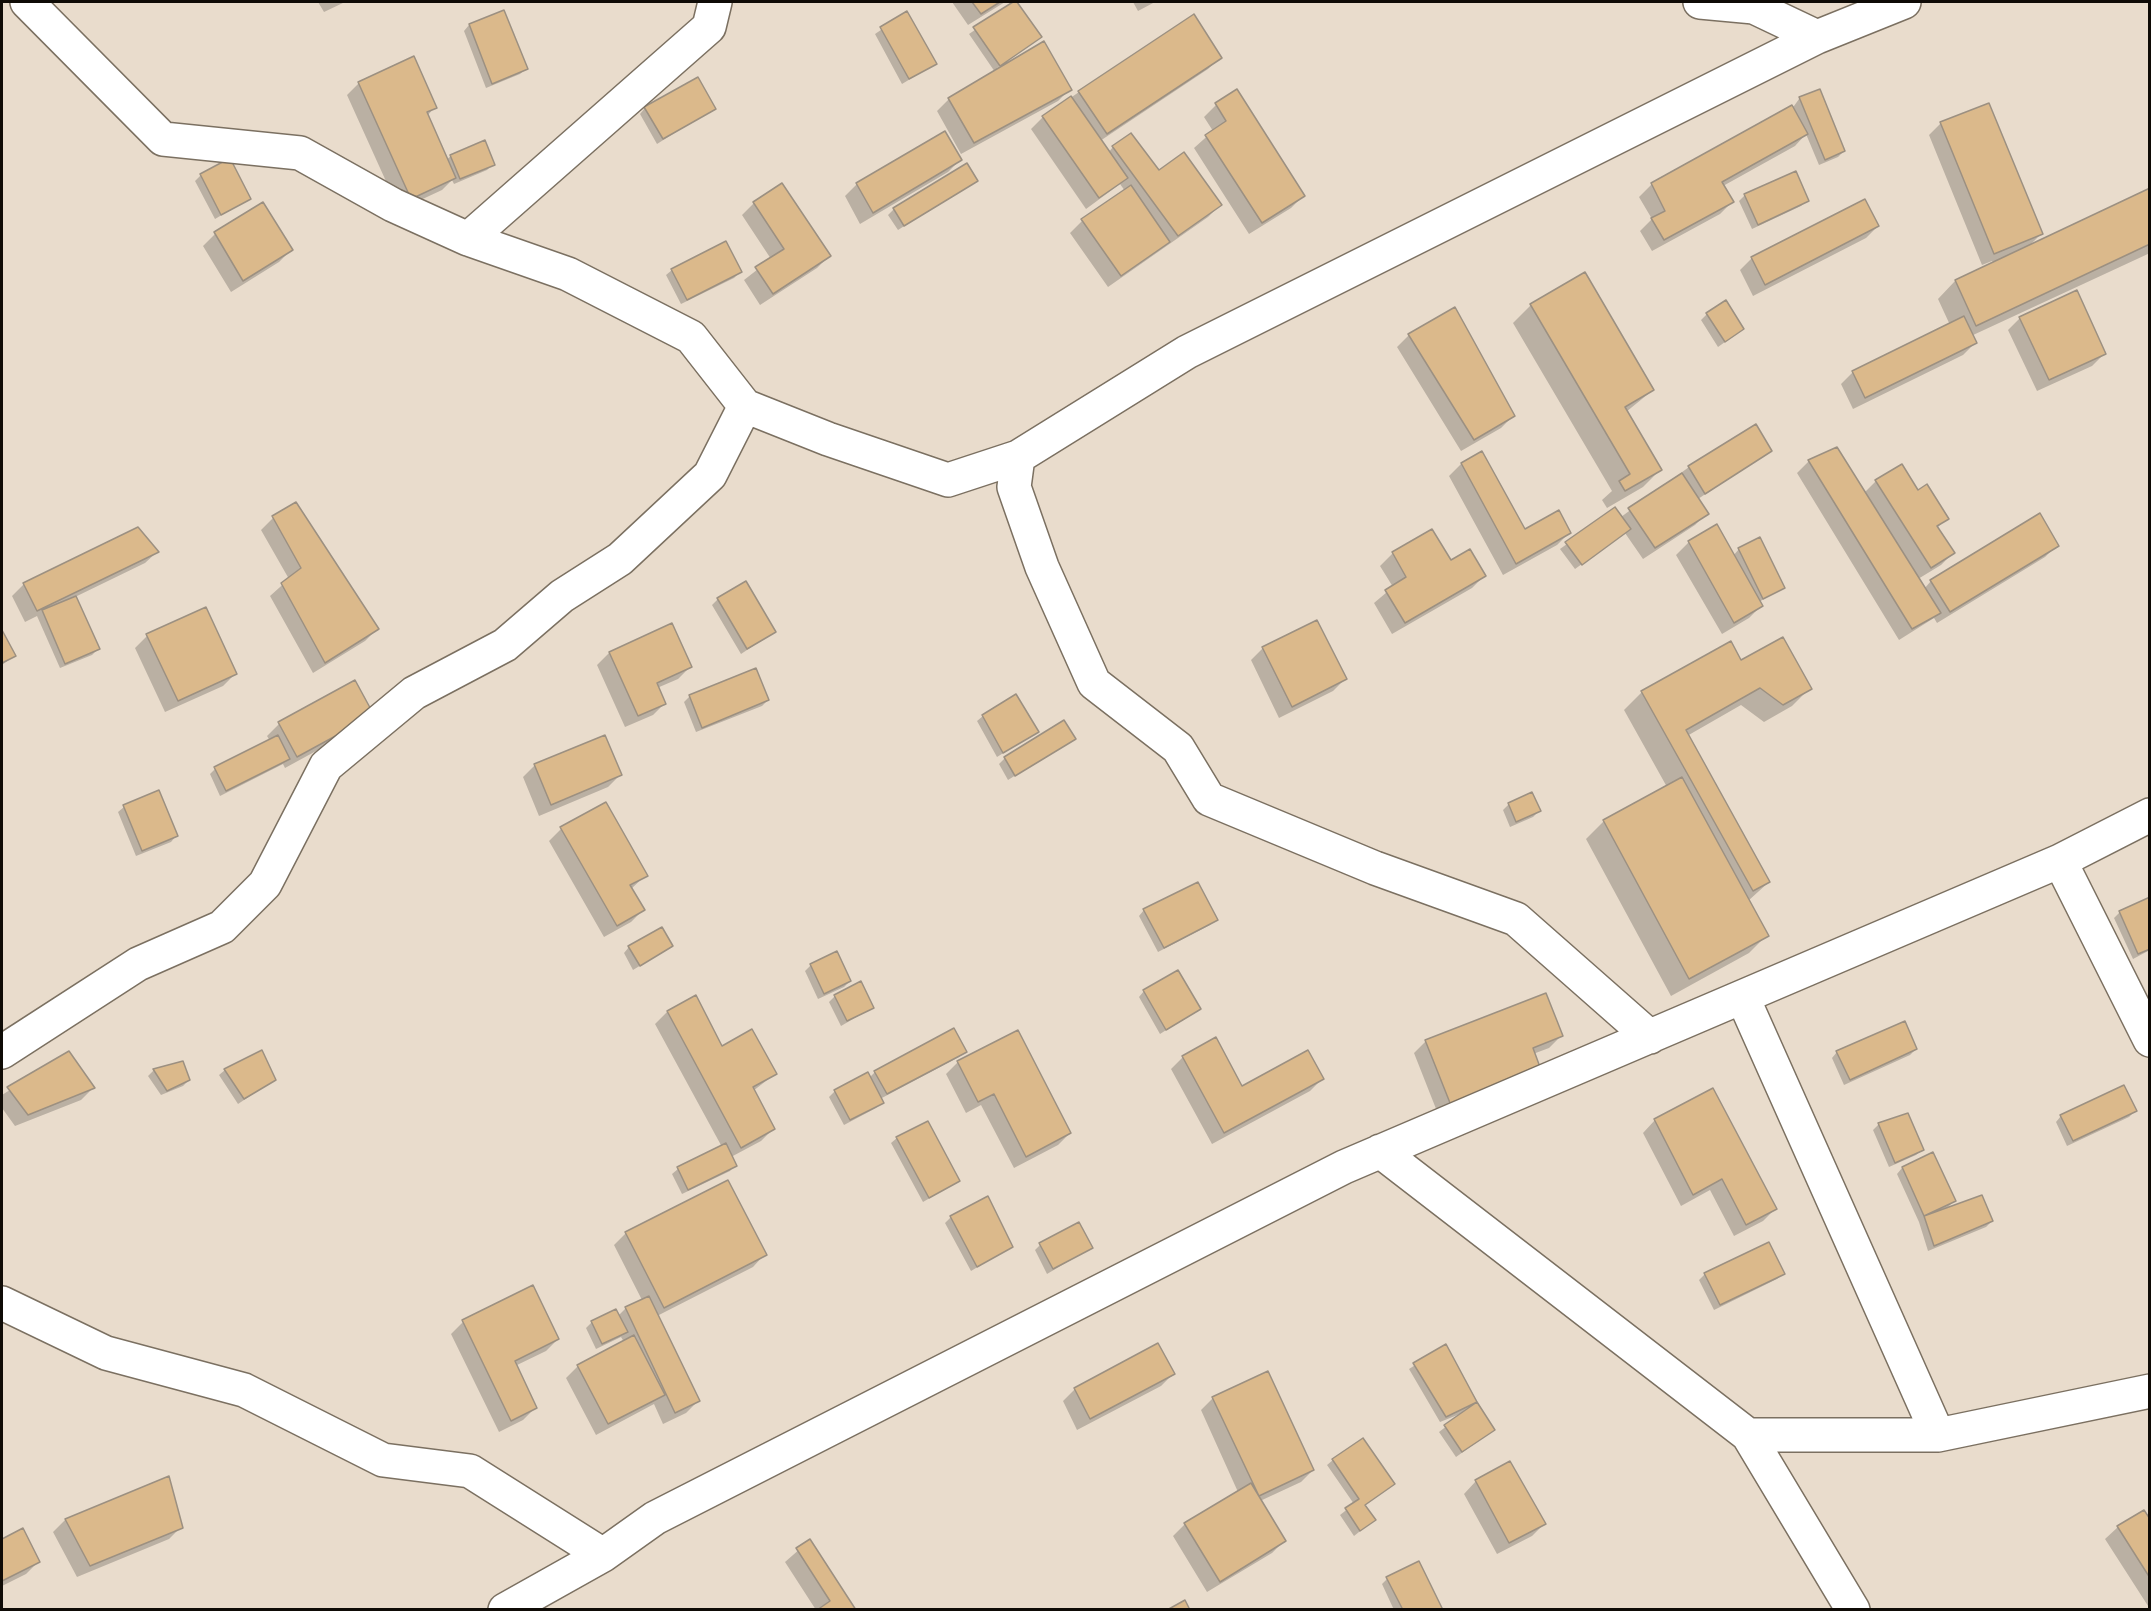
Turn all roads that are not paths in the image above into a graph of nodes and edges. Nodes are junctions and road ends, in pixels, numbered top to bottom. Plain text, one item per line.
1 (27, 2) edge
2 (715, 2) edge
3 (1700, 2) edge
4 (1904, 2) edge
5 (1817, 37) junction
6 (468, 239) junction
7 (745, 406) junction
8 (1018, 457) junction
9 (2150, 815) edge
10 (2060, 861) junction
11 (1743, 998) junction
12 (1650, 1038) junction
13 (2150, 1040) edge
14 (2, 1052) edge
15 (1380, 1151) junction
16 (2, 1303) edge
17 (2150, 1391) edge
18 (1748, 1435) junction
19 (1938, 1435) junction
20 (603, 1555) junction
21 (505, 1610) edge
22 (1853, 1610) edge

1 - 6 street
2 - 6 street
3 - 5 street
4 - 5 street
5 - 8 street
6 - 7 street
7 - 8 street
7 - 14 street
8 - 12 street
9 - 10 street
10 - 11 street
10 - 13 street
11 - 12 street
11 - 19 street
12 - 15 street
15 - 18 street
15 - 20 street
16 - 20 street
17 - 19 street
18 - 19 street
18 - 22 street
20 - 21 street

